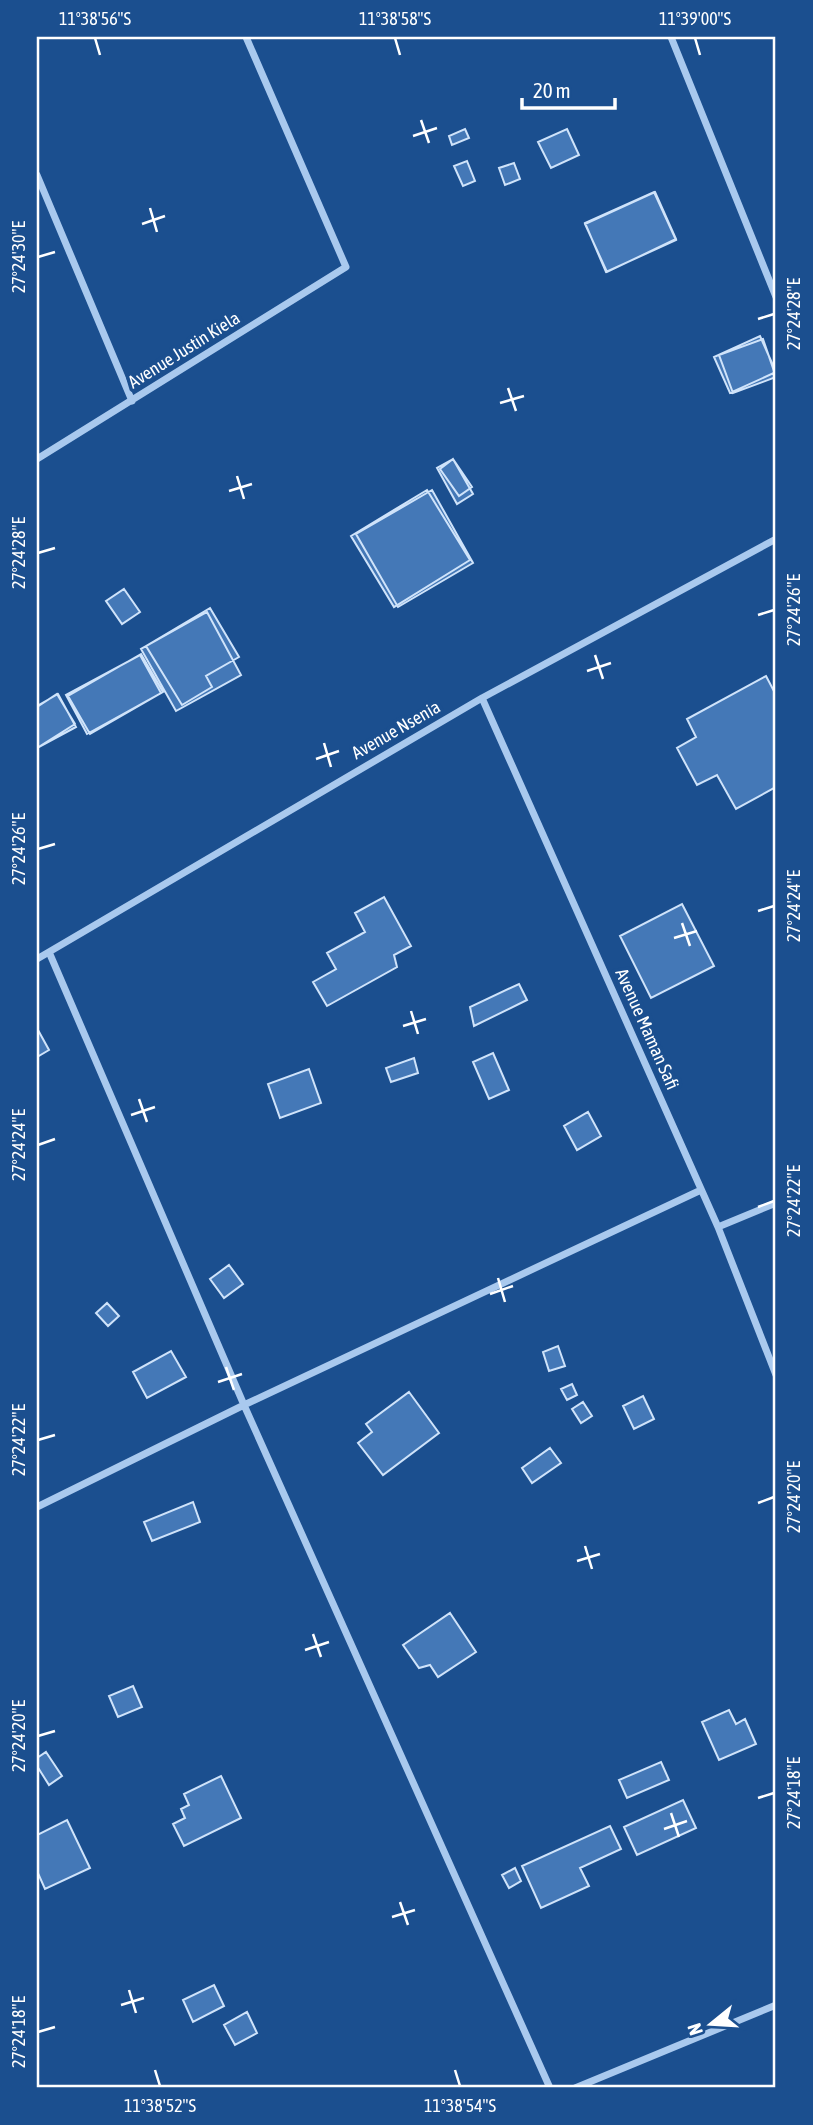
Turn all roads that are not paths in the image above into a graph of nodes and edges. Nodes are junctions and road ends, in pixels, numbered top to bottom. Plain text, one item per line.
1 (246, 37) edge
2 (671, 37) edge
3 (37, 175) edge
4 (776, 297) edge
5 (132, 401) junction
6 (37, 459) edge
7 (776, 539) edge
8 (482, 698) junction
9 (49, 952) junction
10 (37, 959) edge
11 (701, 1190) junction
12 (776, 1203) edge
13 (718, 1227) junction
14 (776, 1375) edge
15 (244, 1405) junction
16 (37, 1507) edge
17 (776, 2005) edge
18 (550, 2088) edge
19 (575, 2088) edge

1 - 5 street, Avenue Justin Kiela
2 - 4 street
3 - 5 street
5 - 6 street, Avenue Justin Kiela
7 - 8 street, Avenue Nsenia
8 - 9 street, Avenue Nsenia
8 - 11 street, Avenue Maman Safi
9 - 10 street, Avenue Nsenia
9 - 15 street
11 - 13 street, Avenue Maman Safi
11 - 15 street
12 - 13 street
13 - 14 street, Avenue Maman Safi
15 - 16 street
15 - 18 street
17 - 19 street

